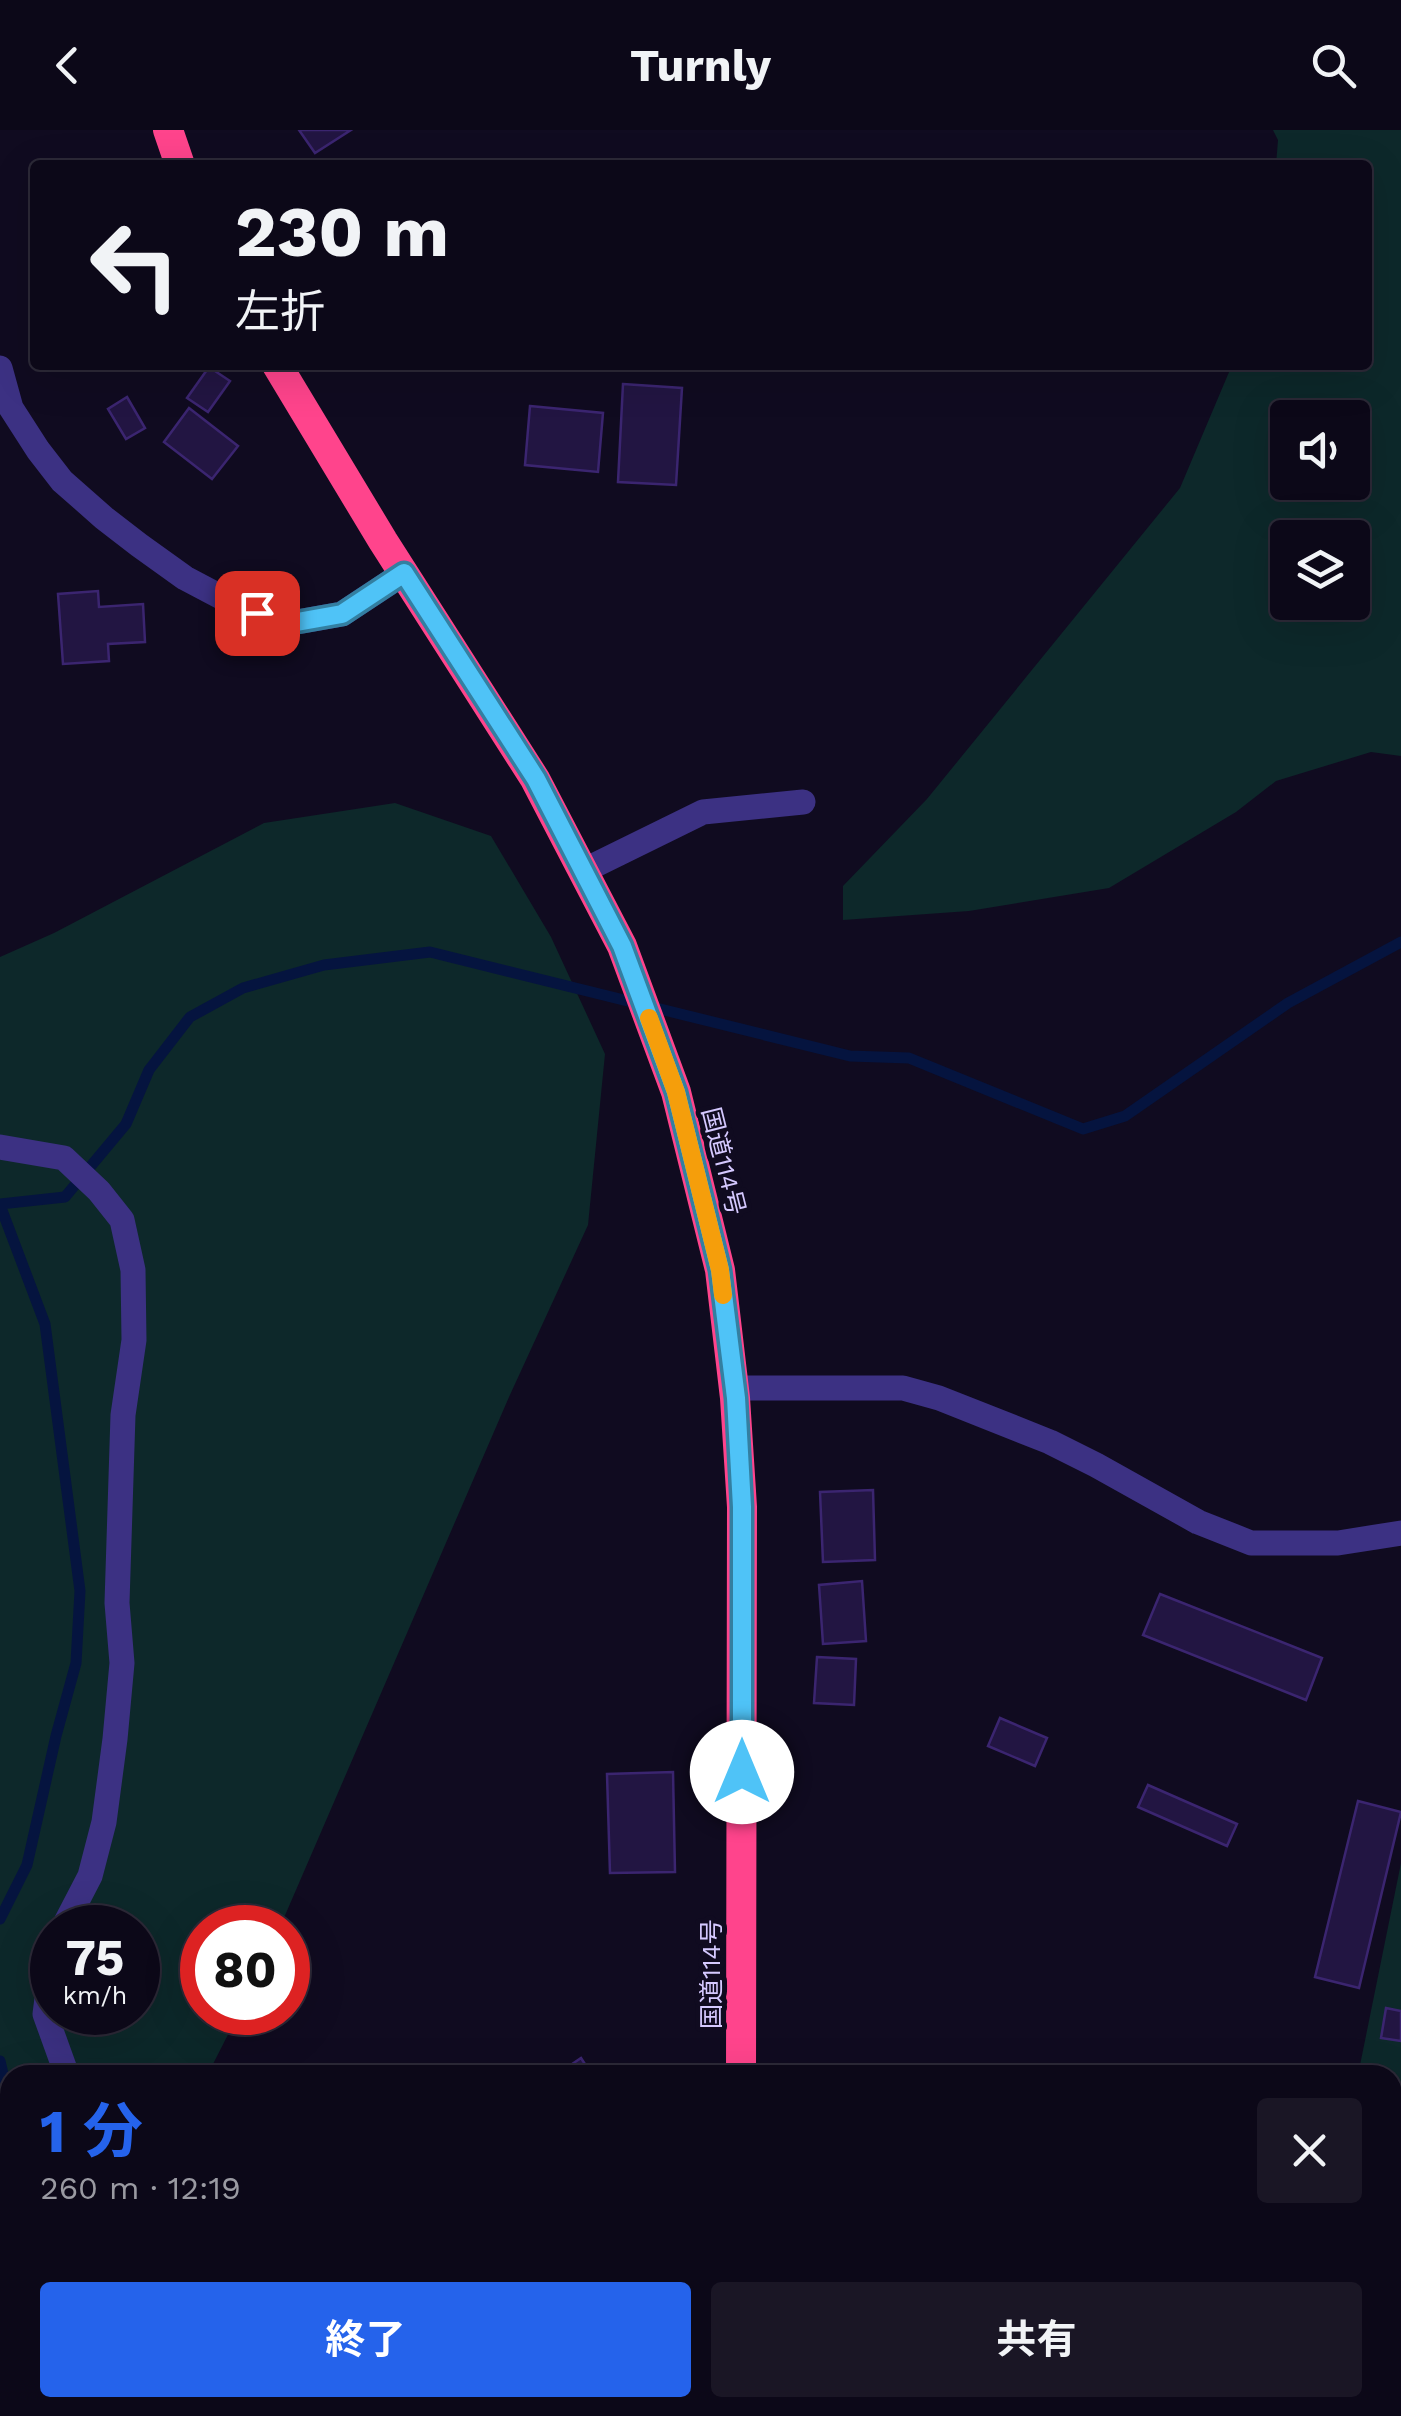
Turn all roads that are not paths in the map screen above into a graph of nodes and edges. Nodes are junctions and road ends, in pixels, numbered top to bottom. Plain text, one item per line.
1 (168, 130) edge
2 (178, 160) edge
3 (0, 368) edge
4 (280, 370) edge
5 (404, 573) junction
6 (803, 802) dead end
7 (583, 871) junction
8 (0, 1148) edge
9 (734, 1388) junction
10 (1401, 1533) edge
11 (74, 1905) edge
12 (52, 2035) edge
13 (63, 2065) edge
14 (741, 2065) edge

1 - 2 highway
3 - 5 street
4 - 5 highway, 国道114号
5 - 7 highway, 国道114号
6 - 7 street
7 - 9 highway, 国道114号
8 - 11 street
9 - 10 street
9 - 14 highway, 国道114号
12 - 13 street

